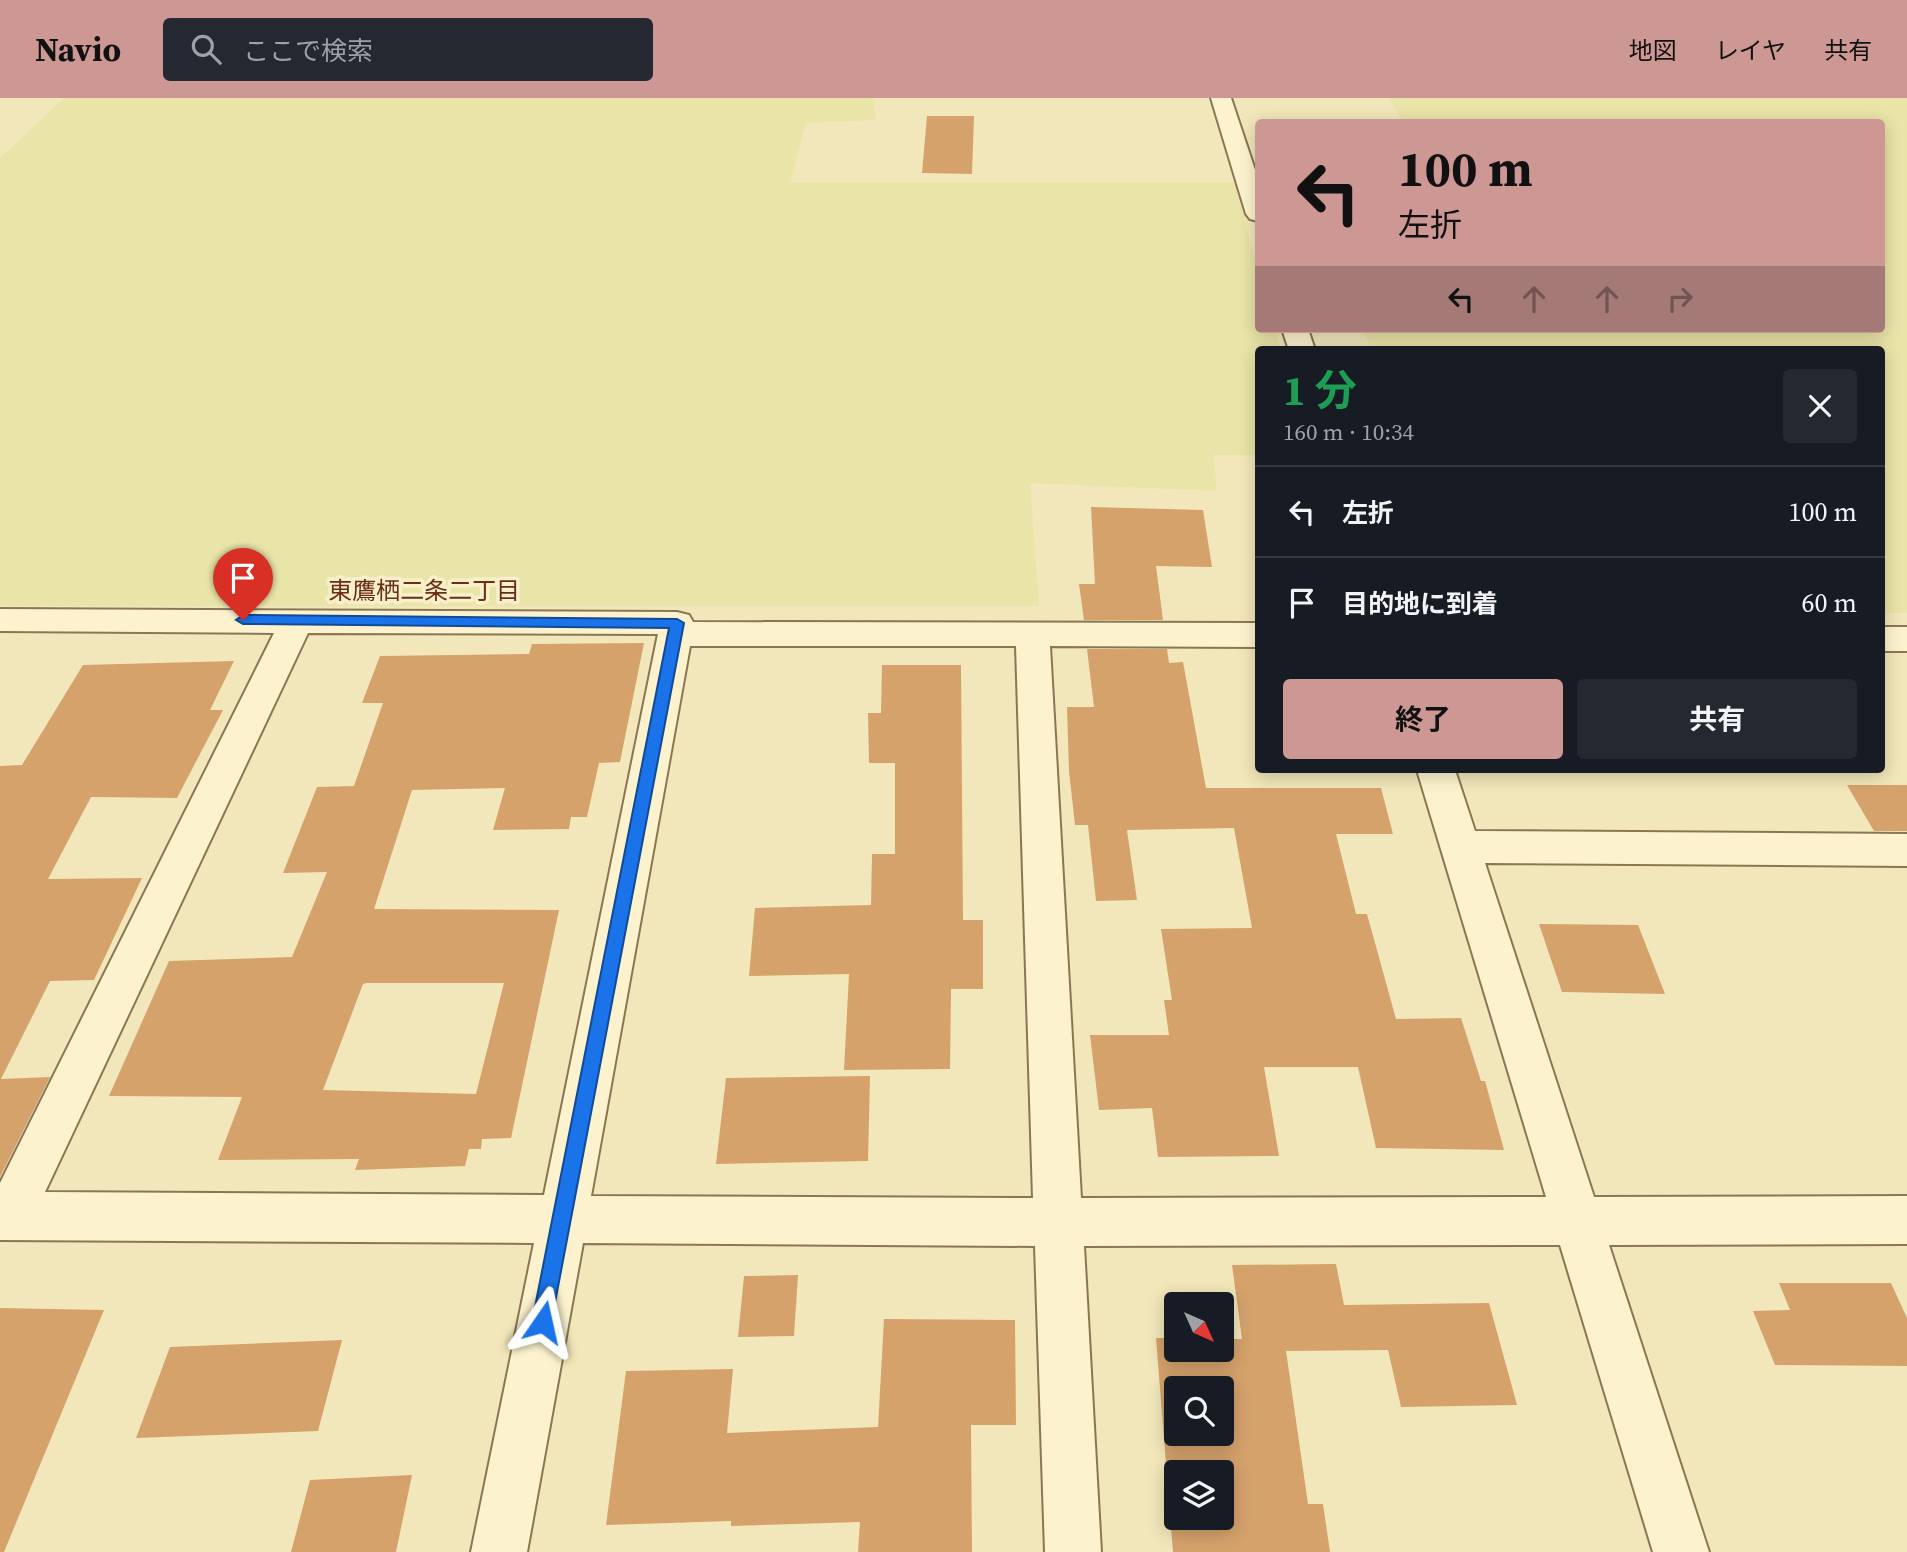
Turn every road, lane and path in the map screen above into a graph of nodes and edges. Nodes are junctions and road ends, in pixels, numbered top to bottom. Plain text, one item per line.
1 (1221, 98) edge
2 (1255, 205) edge
3 (0, 620) edge
4 (297, 620) junction
5 (1032, 633) junction
6 (675, 634) junction
7 (1255, 635) edge
8 (1885, 639) edge
9 (1907, 639) edge
10 (1437, 773) edge
11 (1460, 847) junction
12 (1907, 850) edge
13 (4, 1216) edge
14 (562, 1219) junction
15 (1907, 1220) edge
16 (1056, 1222) junction
17 (1576, 1223) junction
18 (499, 1552) edge
19 (1073, 1552) edge
20 (1681, 1552) edge

1 - 2 street
3 - 4 street
4 - 6 street
4 - 13 street
5 - 6 street
5 - 7 street
5 - 16 street
6 - 14 street
8 - 9 street
10 - 11 street
11 - 12 street
11 - 17 street
13 - 14 street
14 - 16 street
14 - 18 street
15 - 17 street
16 - 17 street
16 - 19 street
17 - 20 street

